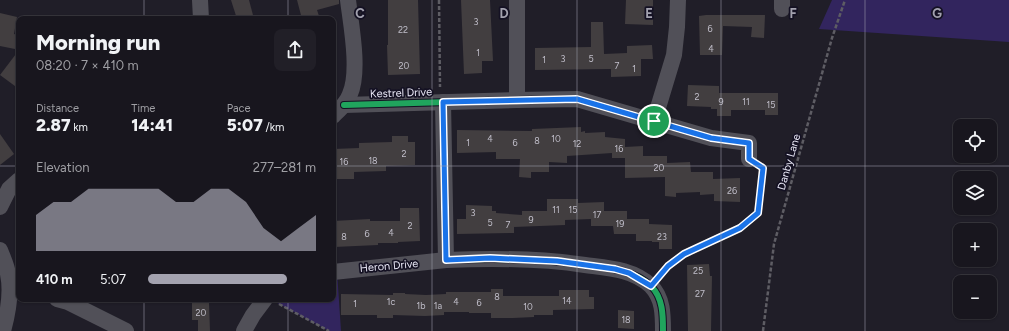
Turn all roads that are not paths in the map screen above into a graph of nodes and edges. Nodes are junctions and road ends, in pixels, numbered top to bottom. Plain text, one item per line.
1 (200, 0) edge
2 (348, 0) edge
3 (517, 0) edge
4 (678, 0) edge
5 (200, 16) edge
6 (517, 100) junction
7 (442, 102) junction
8 (338, 110) edge
9 (654, 121) junction
10 (754, 148) road end
11 (9, 184) edge
12 (0, 207) edge
13 (0, 250) edge
14 (446, 260) junction
15 (336, 272) edge
16 (14, 295) edge
17 (68, 302) edge
18 (270, 302) edge
19 (3, 331) edge
20 (126, 331) edge
21 (244, 331) edge
22 (663, 331) edge

1 - 5 street
2 - 8 street
3 - 6 street
4 - 9 street
6 - 7 street, Kestrel Drive
6 - 9 street, Kestrel Drive
7 - 8 street, Kestrel Drive
7 - 14 street
9 - 10 street, Kestrel Drive
11 - 12 street
13 - 16 street
14 - 15 street, Heron Drive
14 - 22 street, Heron Drive
16 - 19 street
17 - 20 street
18 - 21 street

